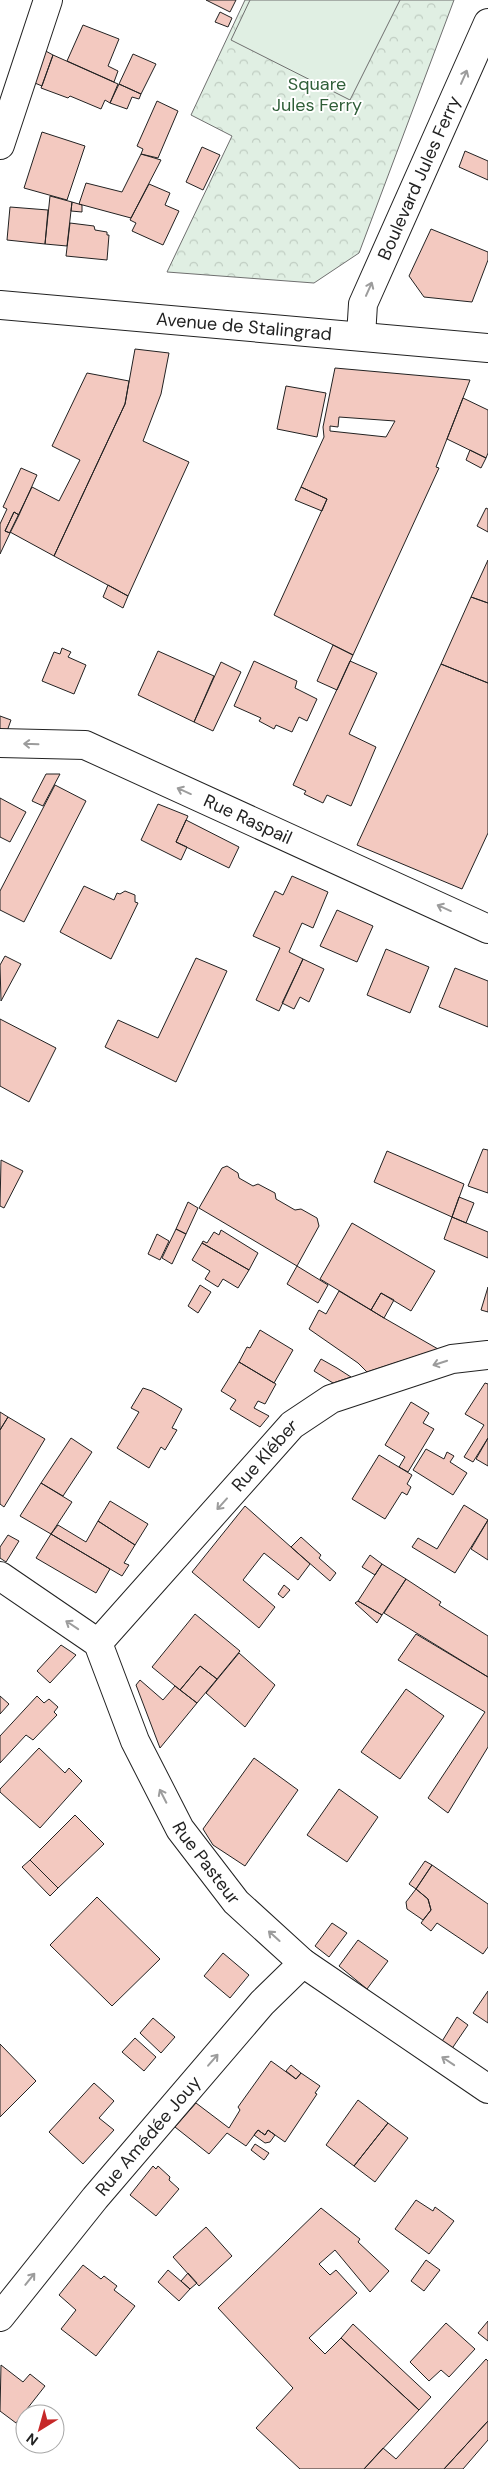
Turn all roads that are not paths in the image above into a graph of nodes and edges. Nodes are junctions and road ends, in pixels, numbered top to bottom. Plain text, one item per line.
1 (48, 0) edge
2 (488, 23) edge
3 (0, 145) edge
4 (0, 305) edge
5 (361, 336) junction
6 (488, 348) edge
7 (0, 743) edge
8 (488, 929) edge
9 (488, 1356) edge
10 (1, 1579) edge
11 (98, 1643) junction
12 (303, 1963) junction
13 (488, 2089) edge
14 (0, 2317) edge

1 - 3 street
5 -> 2 street, Boulevard Jules Ferry
4 - 5 street, Avenue de Stalingrad
5 - 6 street, Avenue de Stalingrad
8 -> 7 street, Rue Raspail
9 -> 11 street, Rue Kléber
11 -> 10 street
12 -> 11 street, Rue Pasteur
13 -> 12 street, Rue Pasteur
14 -> 12 street, Rue Amédée Jouy

